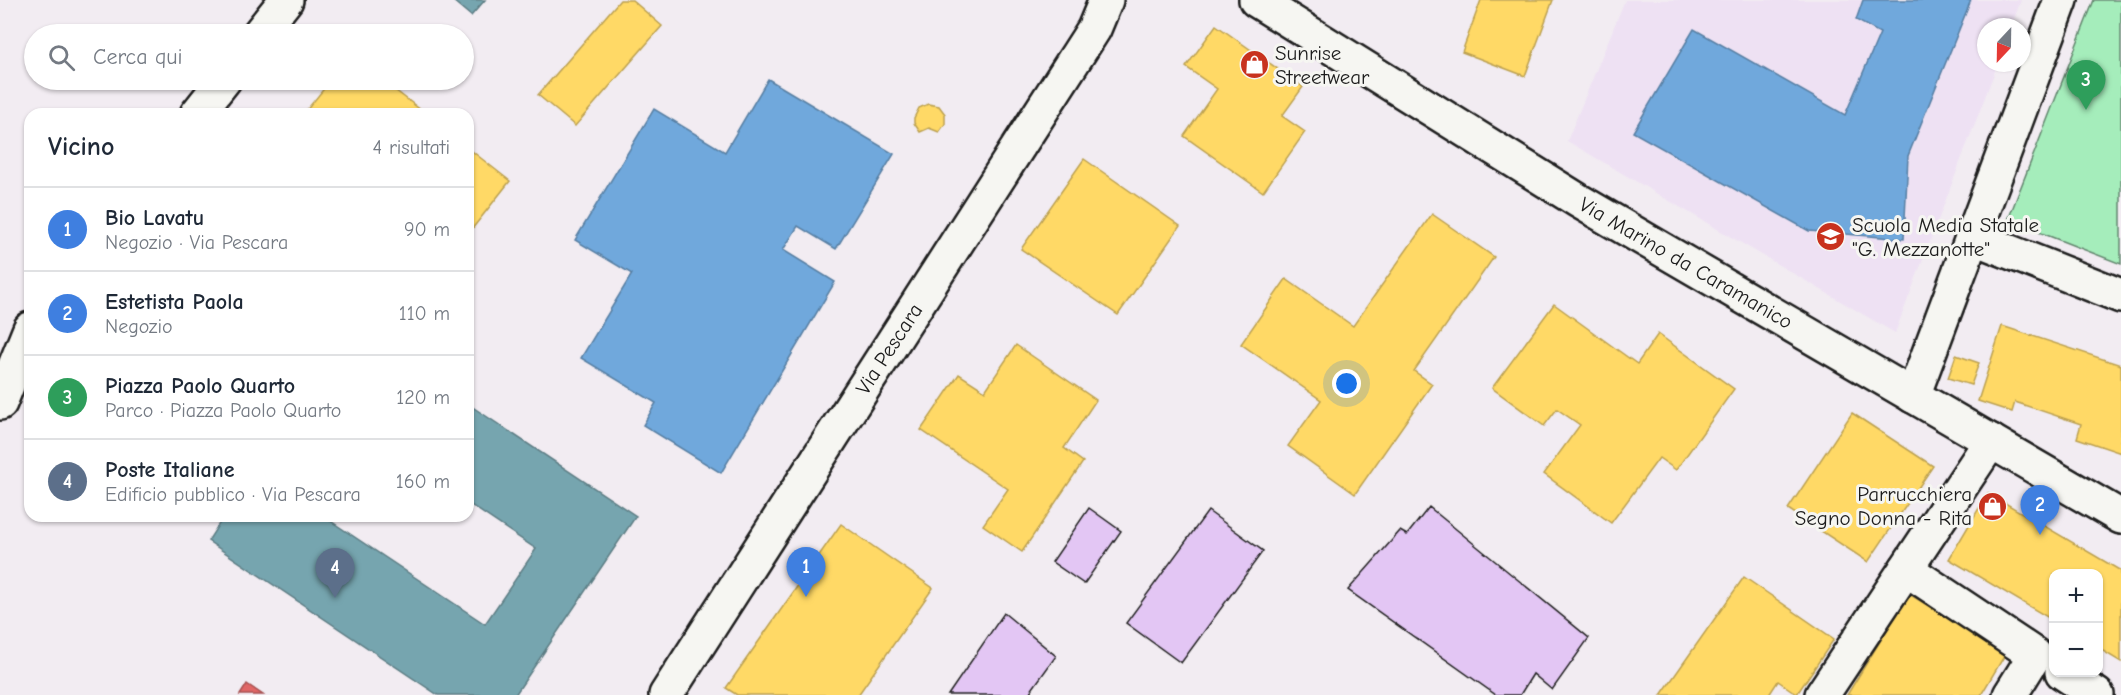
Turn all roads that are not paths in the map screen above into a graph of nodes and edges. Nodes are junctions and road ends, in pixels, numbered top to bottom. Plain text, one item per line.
1 (286, 0) edge
2 (1106, 0) edge
3 (1256, 0) edge
4 (2061, 0) edge
5 (267, 24) edge
6 (216, 90) edge
7 (202, 108) edge
8 (1972, 237) junction
9 (2121, 296) edge
10 (24, 344) edge
11 (1913, 396) junction
12 (0, 403) edge
13 (1990, 441) junction
14 (2121, 517) edge
15 (1906, 569) junction
16 (2049, 664) edge
17 (2049, 666) edge
18 (2069, 677) edge
19 (666, 695) edge
20 (1822, 695) edge
21 (2010, 695) edge
22 (2097, 695) edge

1 - 5 street
2 - 19 street, Via Pescara
3 - 11 street, Via Marino da Caramanico
4 - 8 street
6 - 7 street
8 - 9 street
8 - 11 street
10 - 12 street
11 - 13 street, Via Marino da Caramanico
13 - 14 street, Via Marino da Caramanico
13 - 15 street
15 - 16 street
15 - 20 street
17 - 21 street
18 - 22 street

